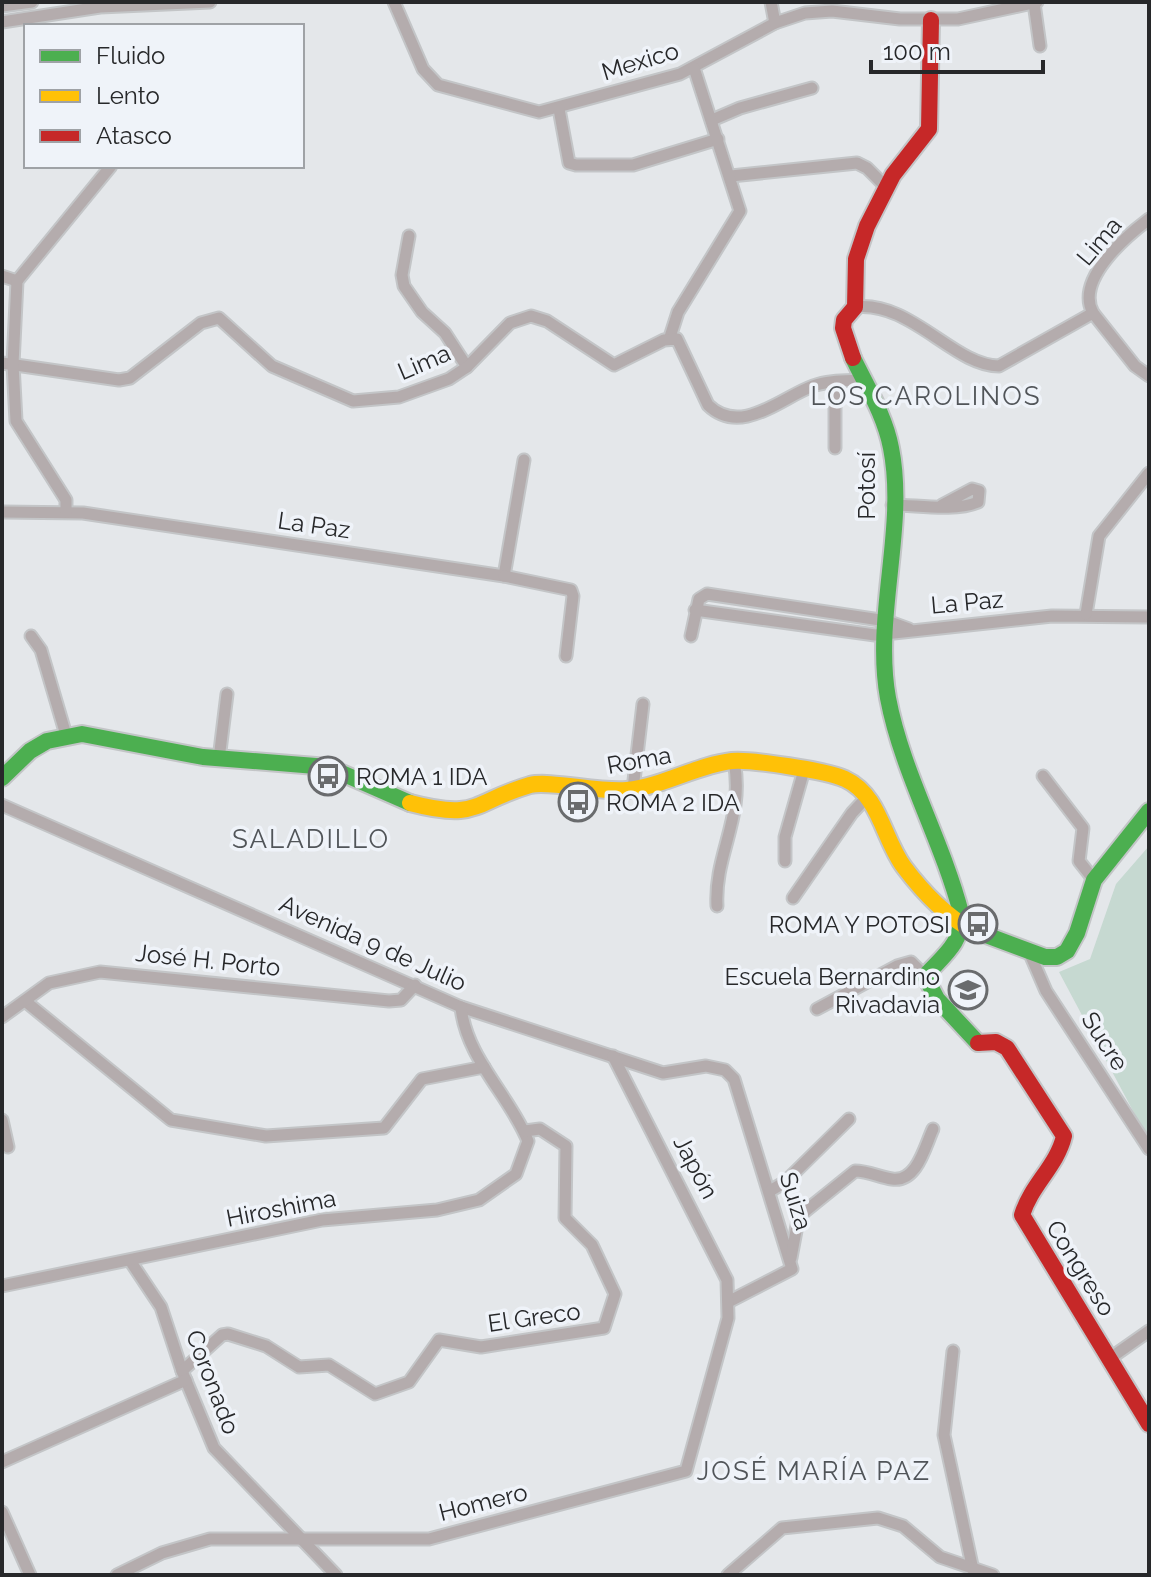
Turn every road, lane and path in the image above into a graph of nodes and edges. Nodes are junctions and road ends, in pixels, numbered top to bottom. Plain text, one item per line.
1 (32, 2) edge
2 (210, 2) edge
3 (394, 2) edge
4 (771, 2) edge
5 (1036, 2) edge
6 (146, 3) edge
7 (2, 6) edge
8 (931, 20) junction
9 (2, 22) edge
10 (775, 23) junction
11 (1040, 46) dead end
12 (694, 68) junction
13 (812, 88) dead end
14 (559, 109) junction
15 (712, 120) junction
16 (718, 139) junction
17 (109, 168) edge
18 (731, 176) junction
19 (886, 187) junction
20 (1149, 219) edge
21 (409, 236) dead end
22 (2, 276) edge
23 (17, 281) junction
24 (855, 307) junction
25 (1093, 313) junction
26 (670, 337) junction
27 (8, 364) edge
28 (467, 367) junction
29 (1149, 376) edge
30 (864, 380) junction
31 (835, 382) junction
32 (835, 448) dead end
33 (524, 460) dead end
34 (1149, 473) edge
35 (892, 505) junction
36 (942, 505) dead end
37 (2, 512) edge
38 (66, 512) junction
39 (504, 576) junction
40 (695, 610) junction
41 (1086, 614) junction
42 (1149, 617) edge
43 (887, 628) junction
44 (31, 636) dead end
45 (691, 636) dead end
46 (566, 656) dead end
47 (227, 694) dead end
48 (643, 704) dead end
49 (66, 735) junction
50 (219, 759) junction
51 (734, 761) junction
52 (804, 770) junction
53 (1043, 776) dead end
54 (2, 778) edge
55 (633, 789) junction
56 (868, 796) junction
57 (2, 805) edge
58 (1149, 811) edge
59 (785, 861) dead end
60 (1094, 880) junction
61 (793, 898) dead end
62 (717, 906) dead end
63 (964, 926) junction
64 (1030, 954) junction
65 (925, 976) junction
66 (415, 985) junction
67 (25, 1001) junction
68 (461, 1007) junction
69 (817, 1009) dead end
70 (2, 1017) edge
71 (613, 1056) junction
72 (484, 1067) junction
73 (734, 1079) joint
74 (849, 1119) dead end
75 (2, 1120) edge
76 (933, 1129) dead end
77 (525, 1131) junction
78 (8, 1147) dead end
79 (1149, 1149) edge
80 (770, 1191) junction
81 (131, 1262) junction
82 (791, 1262) junction
83 (2, 1286) edge
84 (730, 1301) junction
85 (1149, 1331) edge
86 (953, 1351) dead end
87 (1109, 1359) junction
88 (184, 1376) junction
89 (1149, 1424) edge
90 (2, 1462) edge
91 (2, 1512) edge
92 (301, 1541) junction
93 (973, 1570) junction
94 (30, 1575) edge
95 (117, 1575) edge
96 (336, 1575) edge
97 (728, 1575) edge
98 (993, 1575) edge

1 - 7 street
2 - 6 street
3 - 14 street, Mexico
4 - 10 street
5 - 8 street, Mexico
5 - 11 street
6 - 9 street
8 - 10 street, Mexico
8 - 19 street, Potosí
10 - 12 street, Mexico
12 - 14 street, Mexico
12 - 15 street
13 - 15 street
14 - 16 street
15 - 16 street
16 - 18 street
17 - 23 street
18 - 19 street
18 - 26 street
19 - 24 street, Potosí
20 - 25 street, Lima
21 - 28 street
22 - 23 street
23 - 27 street
24 - 25 street
24 - 30 street, Potosí
25 - 29 street
26 - 28 street, Lima
26 - 31 street
27 - 28 street, Lima
27 - 38 street
30 - 31 street
30 - 35 street, Potosí
31 - 32 street
33 - 39 street
34 - 41 street
35 - 36 street
35 - 43 street, Potosí
37 - 38 street, La Paz
38 - 39 street, La Paz
39 - 46 street, La Paz
40 - 43 street
40 - 43 street
40 - 45 street
41 - 42 street, La Paz
41 - 43 street, La Paz
43 - 63 street, Potosí
44 - 49 street
47 - 50 street
48 - 55 street
49 - 50 street, Roma
49 - 54 street, Roma
50 - 55 street, Roma
51 - 52 street, Roma
51 - 55 street, Roma
51 - 62 street
52 - 56 street, Roma
52 - 59 street
53 - 60 street
56 - 61 street
56 - 63 street
57 - 66 street, Avenida 9 de Julio
58 - 60 street
60 - 64 street
63 - 64 street
63 - 65 street
64 - 79 street, Sucre
65 - 69 street
65 - 87 street, Congreso
66 - 67 street, José H. Porto
66 - 68 street, Avenida 9 de Julio
67 - 70 street, José H. Porto
67 - 72 street
68 - 71 street, Avenida 9 de Julio
68 - 72 street
71 - 73 street, Avenida 9 de Julio
71 - 84 street, Japón
72 - 77 street
73 - 80 street, Suiza
74 - 80 street
75 - 78 street
76 - 82 street
77 - 81 street, Hiroshima
77 - 88 street, El Greco
80 - 82 street, Suiza
81 - 83 street, Hiroshima
81 - 88 street, Coronado
82 - 84 street, Suiza
84 - 92 street, Homero
85 - 87 street
86 - 93 street
87 - 89 street, Congreso
88 - 90 street, El Greco
88 - 92 street, Coronado
91 - 94 street
92 - 95 street, Homero
92 - 96 street, Coronado
93 - 97 street
93 - 98 street

